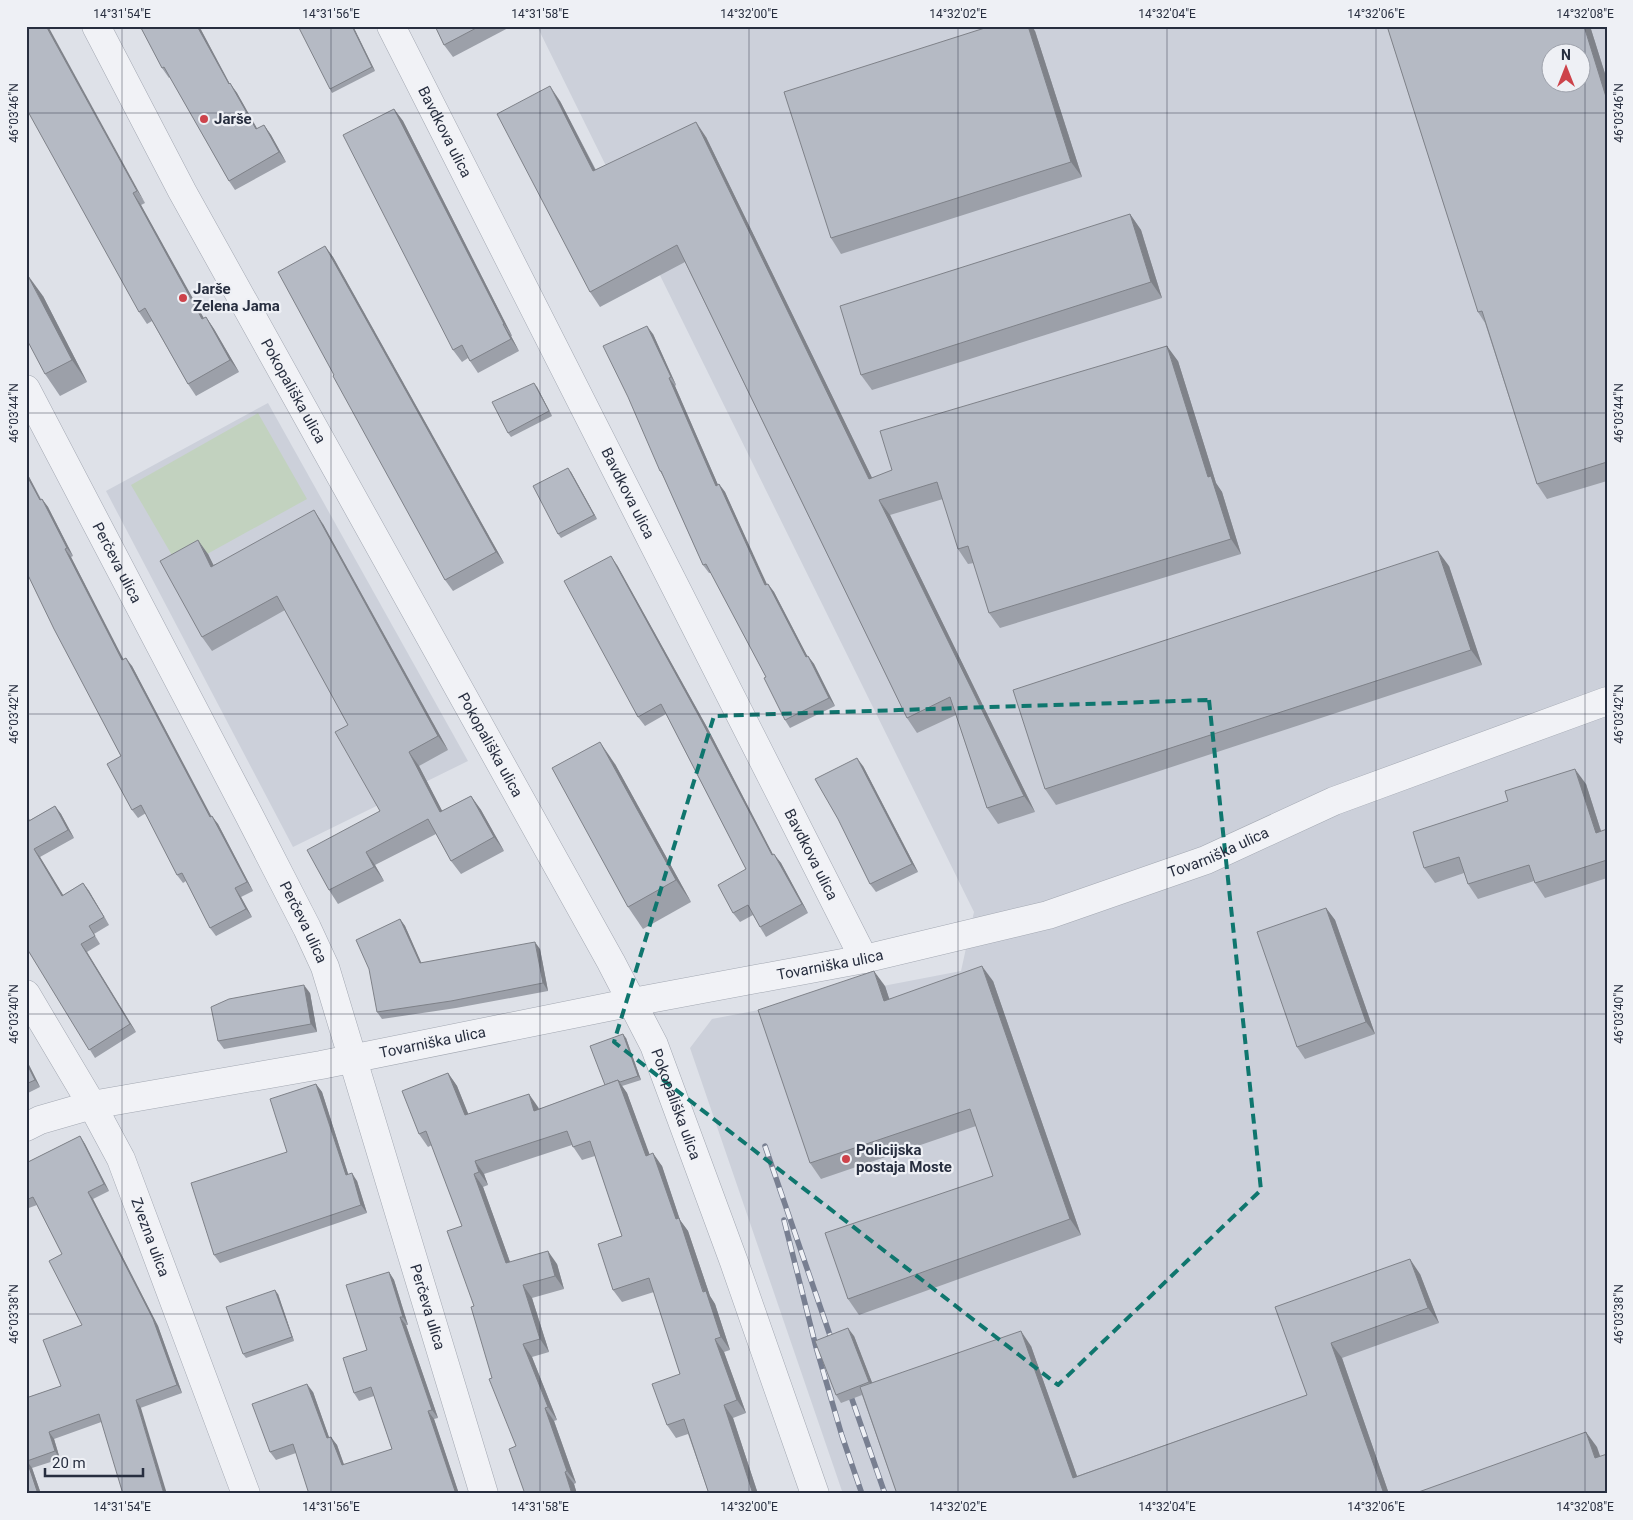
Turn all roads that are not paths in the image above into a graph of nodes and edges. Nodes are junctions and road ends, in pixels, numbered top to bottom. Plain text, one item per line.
1 (96, 26) edge
2 (391, 26) edge
3 (26, 389) edge
4 (1607, 701) edge
5 (864, 959) junction
6 (26, 994) edge
7 (633, 1002) junction
8 (352, 1059) junction
9 (92, 1105) junction
10 (26, 1127) edge
11 (246, 1494) edge
12 (484, 1494) edge
13 (815, 1494) edge

1 - 7 street, Pokopališka ulica
2 - 5 street, Bavdkova ulica
3 - 8 street, Perčeva ulica
4 - 5 street, Tovarniška ulica
5 - 7 street, Tovarniška ulica
6 - 9 street, Zvezna ulica
7 - 8 street, Tovarniška ulica
7 - 13 street, Pokopališka ulica
8 - 9 street, Tovarniška ulica
8 - 12 street, Perčeva ulica
9 - 10 street, Tovarniška ulica
9 - 11 street, Zvezna ulica

